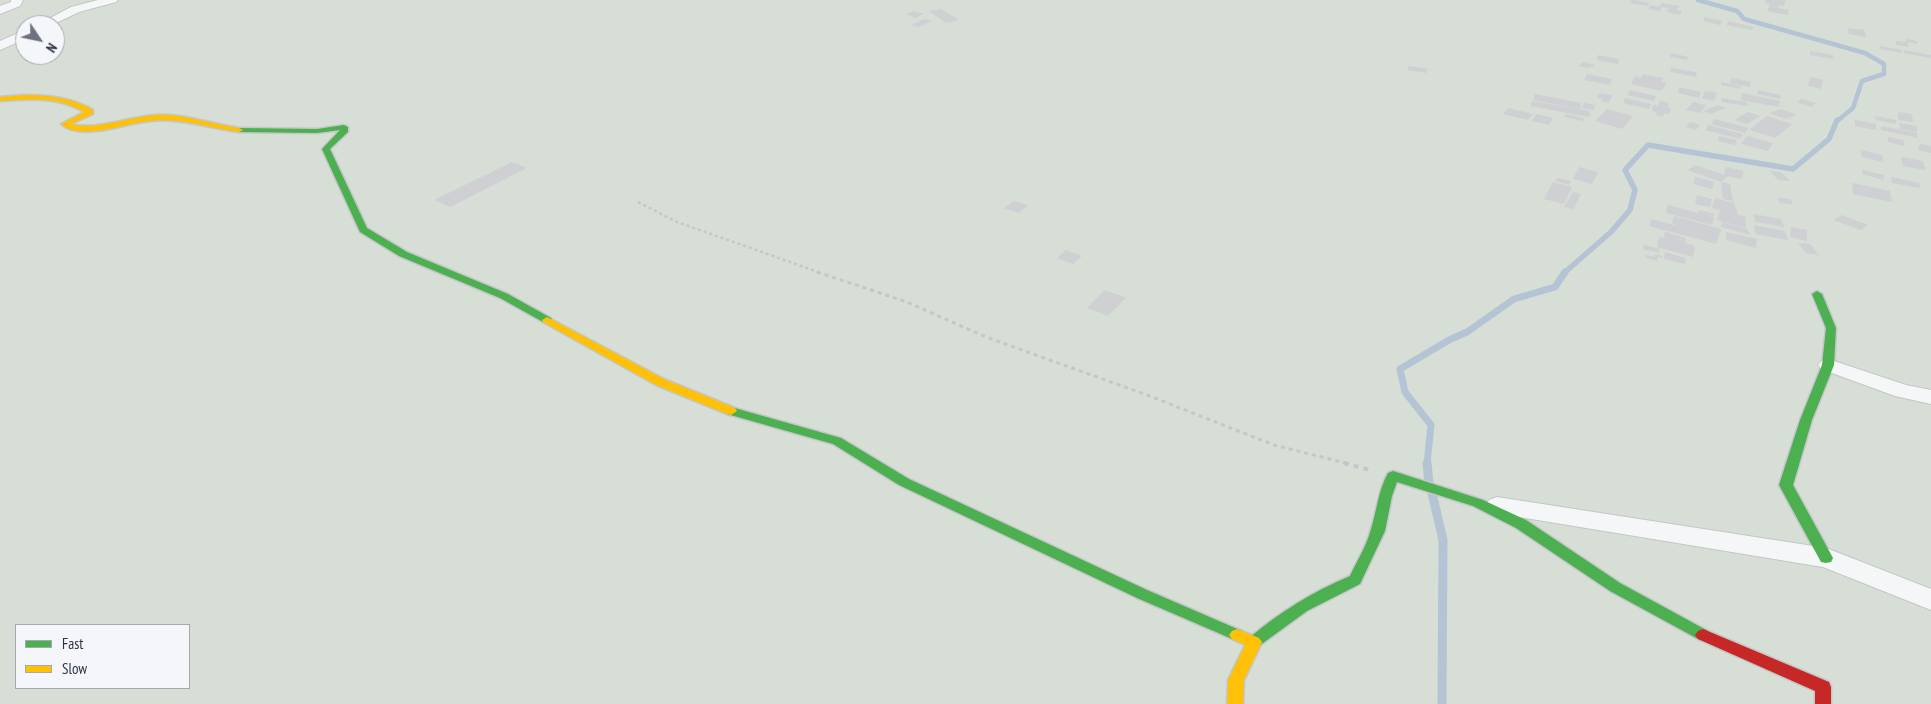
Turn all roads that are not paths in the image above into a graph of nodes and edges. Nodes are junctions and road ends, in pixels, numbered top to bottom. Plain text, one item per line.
1 (17, 0) edge
2 (112, 0) edge
3 (0, 10) edge
4 (63, 15) edge
5 (15, 39) edge
6 (0, 46) edge
7 (0, 99) edge
8 (1817, 294) dead end
9 (1828, 365) junction
10 (1931, 397) edge
11 (1478, 503) junction
12 (1826, 558) junction
13 (1931, 600) edge
14 (1254, 642) junction
15 (1235, 704) edge
16 (1823, 704) edge

1 - 3 street
2 - 4 street
5 - 6 street
7 - 14 street
8 - 9 street
9 - 10 street
9 - 12 street
11 - 12 street
11 - 14 street
11 - 16 street
12 - 13 street
14 - 15 street

